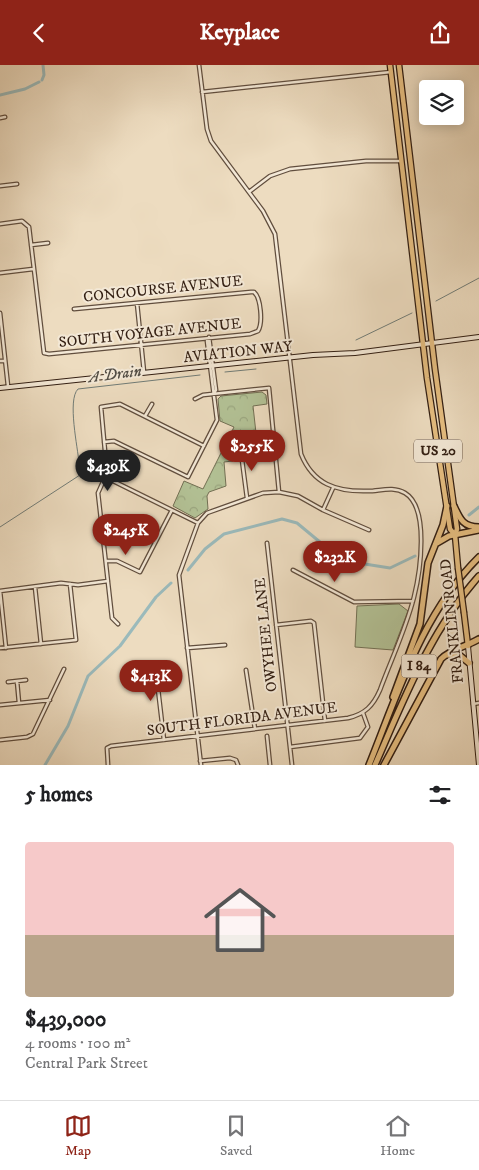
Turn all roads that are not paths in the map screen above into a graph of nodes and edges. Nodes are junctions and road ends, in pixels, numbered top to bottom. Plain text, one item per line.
1 (199, 65) edge
2 (390, 65) edge
3 (399, 65) edge
4 (391, 72) junction
5 (202, 92) junction
6 (4, 117) dead end
7 (0, 118) edge
8 (401, 161) junction
9 (17, 184) dead end
10 (0, 186) edge
11 (405, 191) junction
12 (248, 192) junction
13 (0, 224) edge
14 (48, 243) dead end
15 (31, 245) junction
16 (421, 247) junction
17 (33, 269) junction
18 (0, 273) edge
19 (137, 303) junction
20 (74, 309) dead end
21 (0, 313) edge
22 (258, 331) joint
23 (209, 337) junction
24 (479, 337) edge
25 (432, 342) junction
26 (423, 343) junction
27 (141, 345) junction
28 (290, 357) junction
29 (0, 361) edge
30 (5, 361) junction
31 (212, 366) junction
32 (144, 373) junction
33 (8, 387) junction
34 (0, 388) edge
35 (214, 393) junction
36 (195, 399) dead end
37 (152, 404) dead end
38 (431, 405) junction
39 (145, 416) junction
40 (104, 442) junction
41 (204, 446) junction
42 (446, 448) junction
43 (237, 453) dead end
44 (105, 477) junction
45 (333, 488) junction
46 (279, 492) junction
47 (247, 498) junction
48 (447, 506) junction
49 (454, 506) junction
50 (172, 510) junction
51 (323, 510) junction
52 (102, 520) junction
53 (198, 523) junction
54 (479, 528) edge
55 (369, 530) dead end
56 (455, 535) junction
57 (156, 541) junction
58 (267, 543) dead end
59 (435, 545) junction
60 (479, 557) edge
61 (106, 561) junction
62 (293, 570) dead end
63 (479, 576) edge
64 (108, 581) junction
65 (70, 584) junction
66 (35, 587) junction
67 (0, 591) edge
68 (413, 601) junction
69 (118, 624) dead end
70 (276, 625) junction
71 (479, 639) edge
72 (41, 644) junction
73 (225, 645) dead end
74 (468, 646) junction
75 (6, 647) junction
76 (0, 648) edge
77 (187, 648) junction
78 (155, 663) dead end
79 (469, 663) junction
80 (64, 669) dead end
81 (246, 670) dead end
82 (435, 671) junction
83 (26, 680) dead end
84 (17, 681) junction
85 (8, 682) dead end
86 (50, 700) junction
87 (19, 703) junction
88 (479, 703) edge
89 (473, 704) junction
90 (0, 705) edge
91 (363, 713) junction
92 (325, 721) junction
93 (288, 725) junction
94 (384, 728) junction
95 (255, 729) junction
96 (267, 735) dead end
97 (197, 736) junction
98 (164, 739) junction
99 (0, 740) edge
100 (290, 747) junction
101 (200, 763) edge
102 (108, 765) edge
103 (238, 765) edge
104 (270, 765) edge
105 (292, 765) edge
106 (369, 765) edge
107 (375, 765) edge
108 (384, 765) edge
109 (479, 765) edge

1 - 5 street
2 - 4 main road, US 20
3 - 16 main road, US 20
4 - 5 street
4 - 8 main road, US 20
5 - 12 street
6 - 7 street
8 - 11 main road, US 20
8 - 12 street
9 - 10 street
11 - 16 main road
11 - 26 main road, US 20
12 - 28 street
13 - 15 street
14 - 15 street
15 - 17 street
16 - 25 main road, US 20
17 - 18 street
17 - 27 street, SOUTH VOYAGE AVENUE
19 - 20 street, CONCOURSE AVENUE
19 - 22 street, CONCOURSE AVENUE
19 - 27 street
21 - 30 street
22 - 23 street, SOUTH VOYAGE AVENUE
23 - 27 street, SOUTH VOYAGE AVENUE
23 - 31 street
24 - 25 street, AVIATION WAY
25 - 26 street, AVIATION WAY
25 - 42 main road, FRANKLIN ROAD / US 20
26 - 28 street, AVIATION WAY
26 - 38 main road, FRANKLIN ROAD / US 20
27 - 32 street
28 - 31 street, AVIATION WAY
28 - 45 street
29 - 30 street
30 - 33 street
31 - 32 street, AVIATION WAY
31 - 35 street
32 - 33 street, AVIATION WAY
33 - 34 street, AVIATION WAY
35 - 36 street
35 - 41 street
35 - 46 street
37 - 39 street
38 - 42 main road
38 - 48 main road, FRANKLIN ROAD / US 20
39 - 40 street
39 - 41 street
40 - 41 street
40 - 44 street
42 - 49 main road, FRANKLIN ROAD / US 20
43 - 47 street
44 - 50 street
44 - 52 street
45 - 51 street
45 - 68 street
46 - 47 street
46 - 51 street
47 - 53 street
48 - 56 main road, FRANKLIN ROAD / US 20
48 - 59 highway, US 20
49 - 54 highway
49 - 56 main road, FRANKLIN ROAD / US 20
50 - 53 street
50 - 57 street
51 - 55 street
52 - 57 street
52 - 61 street
53 - 77 street
54 - 56 highway
56 - 59 highway
56 - 74 main road, FRANKLIN ROAD / US 20, bridge
57 - 61 street
58 - 70 street, OWYHEE LANE
59 - 94 highway, US 20
60 - 94 highway, I 84
61 - 64 street
62 - 68 street
63 - 107 highway, I 84
64 - 65 street
64 - 69 street
65 - 66 street
65 - 72 street
66 - 67 street
66 - 72 street
67 - 75 street
68 - 91 street, SOUTH FLORIDA AVENUE
70 - 92 street
70 - 93 street, OWYHEE LANE
71 - 74 highway
72 - 75 street
73 - 77 street
74 - 79 street, FRANKLIN ROAD
74 - 82 highway
75 - 76 street
77 - 97 street
78 - 98 street
79 - 82 highway
79 - 89 street, FRANKLIN ROAD
80 - 86 street
81 - 95 street
82 - 108 highway
83 - 84 street
84 - 85 street
84 - 87 street
86 - 87 street
86 - 99 street
87 - 90 street
88 - 89 street
89 - 109 street, FRANKLIN ROAD
91 - 92 street, SOUTH FLORIDA AVENUE
91 - 100 street
92 - 93 street, SOUTH FLORIDA AVENUE
93 - 95 street, SOUTH FLORIDA AVENUE
93 - 100 street, OWYHEE LANE
94 - 106 highway, I 84
95 - 97 street, SOUTH FLORIDA AVENUE
96 - 104 street
97 - 98 street, SOUTH FLORIDA AVENUE
97 - 101 street
98 - 102 street, SOUTH FLORIDA AVENUE
100 - 105 street, OWYHEE LANE
101 - 103 street

